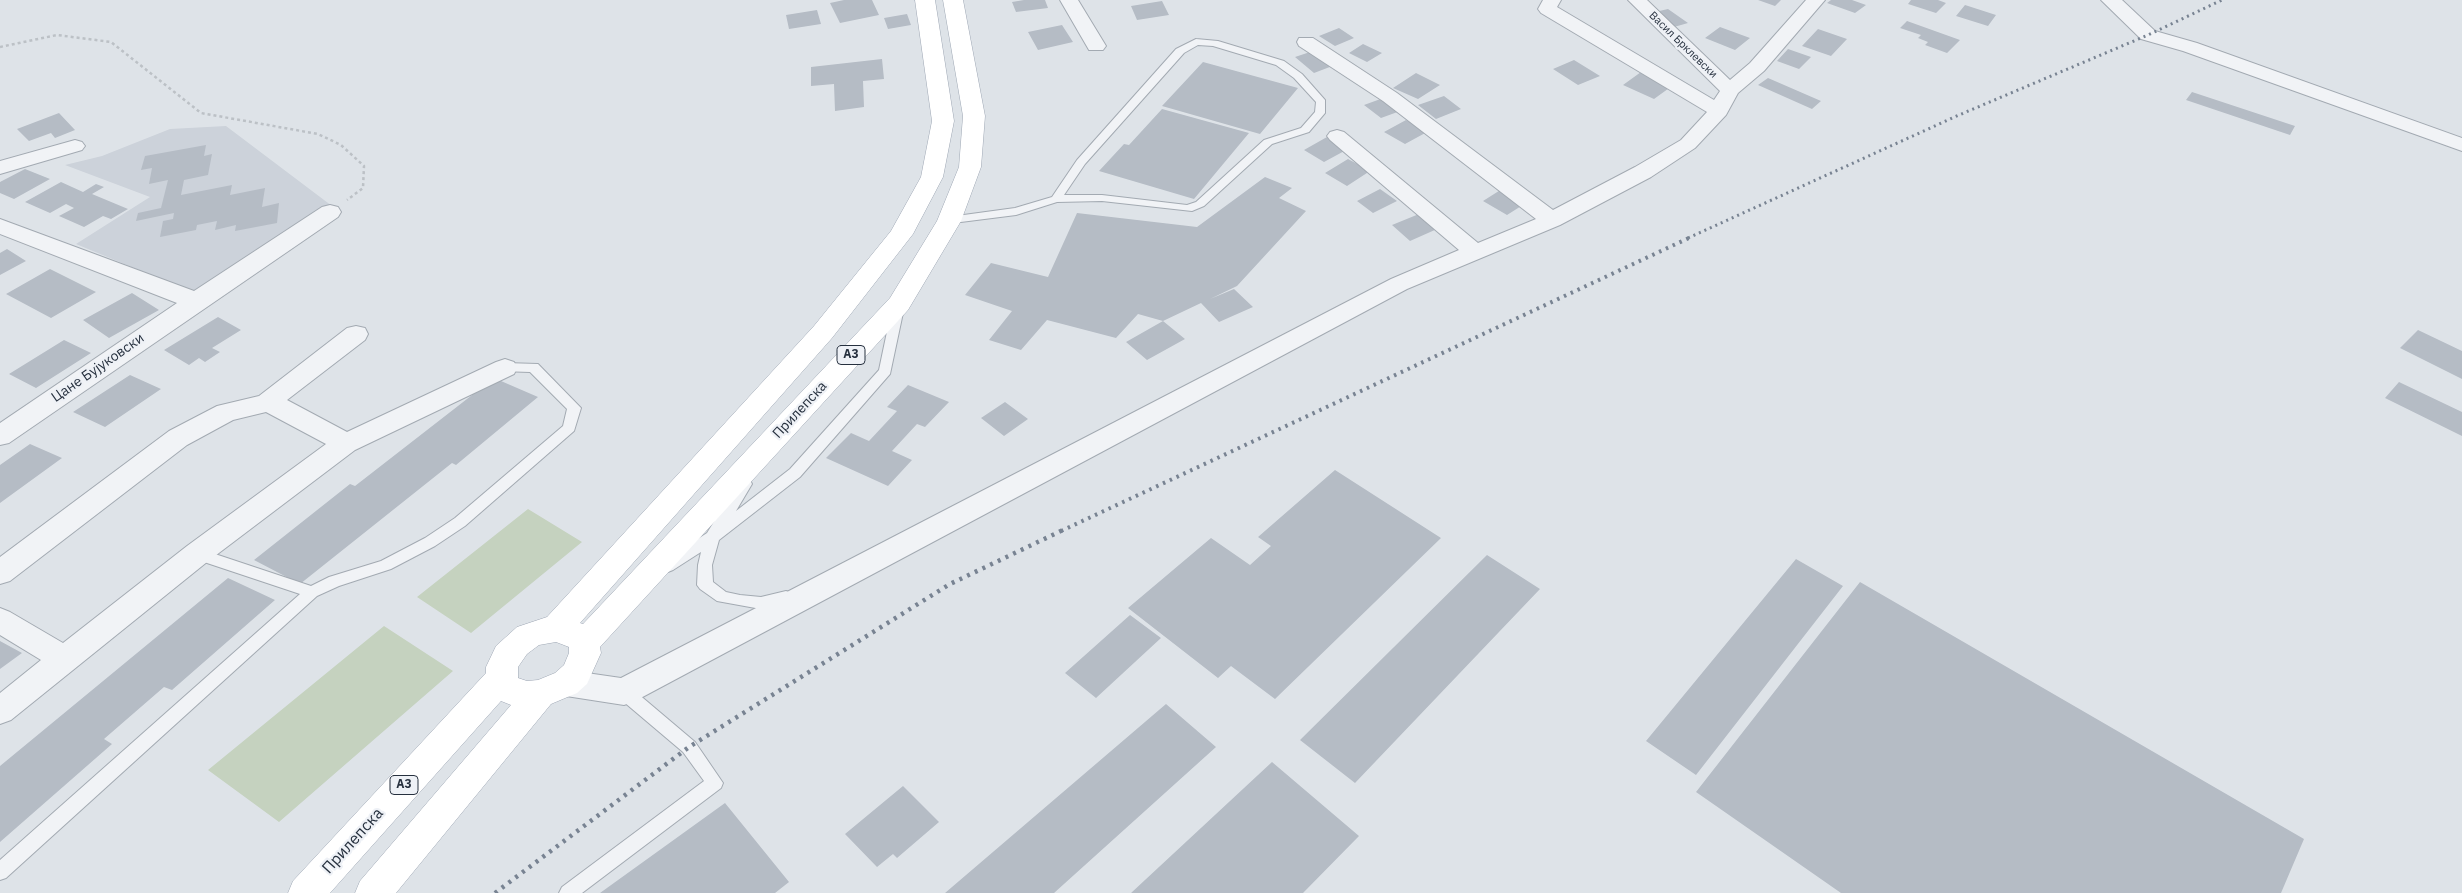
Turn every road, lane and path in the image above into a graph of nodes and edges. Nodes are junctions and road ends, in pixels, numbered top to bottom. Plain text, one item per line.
1 (925, 0) edge
2 (952, 0) edge
3 (1069, 0) edge
4 (1552, 0) edge
5 (1637, 0) edge
6 (1816, 0) edge
7 (2110, 0) edge
8 (1306, 42) dead end
9 (1096, 46) dead end
10 (0, 47) edge
11 (1724, 100) junction
12 (1337, 136) dead end
13 (2462, 145) edge
14 (75, 146) dead end
15 (0, 168) edge
16 (1056, 199) junction
17 (330, 212) joint
18 (1552, 220) junction
19 (949, 221) junction
20 (0, 226) edge
21 (1475, 252) junction
22 (196, 301) junction
23 (899, 304) junction
24 (356, 334) dead end
25 (505, 368) joint
26 (267, 404) junction
27 (0, 436) edge
28 (772, 439) junction
29 (346, 442) junction
30 (712, 537) junction
31 (197, 554) junction
32 (884, 556) junction
33 (0, 573) edge
34 (636, 587) junction
35 (312, 592) junction
36 (0, 620) edge
37 (556, 629) junction
38 (584, 643) junction
39 (64, 659) junction
40 (502, 678) junction
41 (553, 689) junction
42 (624, 692) junction
43 (0, 711) edge
44 (0, 872) edge
45 (306, 893) edge
46 (373, 893) edge
47 (568, 893) edge

1 - 37 main road, A3
2 - 19 main road, Прилепска / A3
3 - 9 street
4 - 11 street
5 - 11 street, Васил Брклевски
6 - 11 street
7 - 13 street
8 - 18 street
10 - 17 path
11 - 18 street
12 - 21 street
14 - 15 street
16 - 16 lane
16 - 19 lane
17 - 22 street, Цане Бујуковски
18 - 21 street
19 - 23 main road, Прилепска / A3
20 - 22 street
21 - 32 street
22 - 27 street, Цане Бујуковски
23 - 28 main road, Прилепска / A3
23 - 30 lane
24 - 26 street
25 - 29 street
25 - 35 lane
26 - 29 street
26 - 33 street
28 - 30 lane
28 - 34 main road, Прилепска / A3
29 - 31 street
30 - 32 lane
30 - 34 lane
31 - 35 lane
31 - 39 street
32 - 42 street
34 - 38 main road, Прилепска / A3
35 - 44 lane
36 - 39 street
37 - 38 main road
37 - 40 main road, A3
38 - 41 main road
39 - 43 street
40 - 41 main road
40 - 45 main road, Прилепска / A3
41 - 42 street
41 - 46 main road
42 - 47 lane

